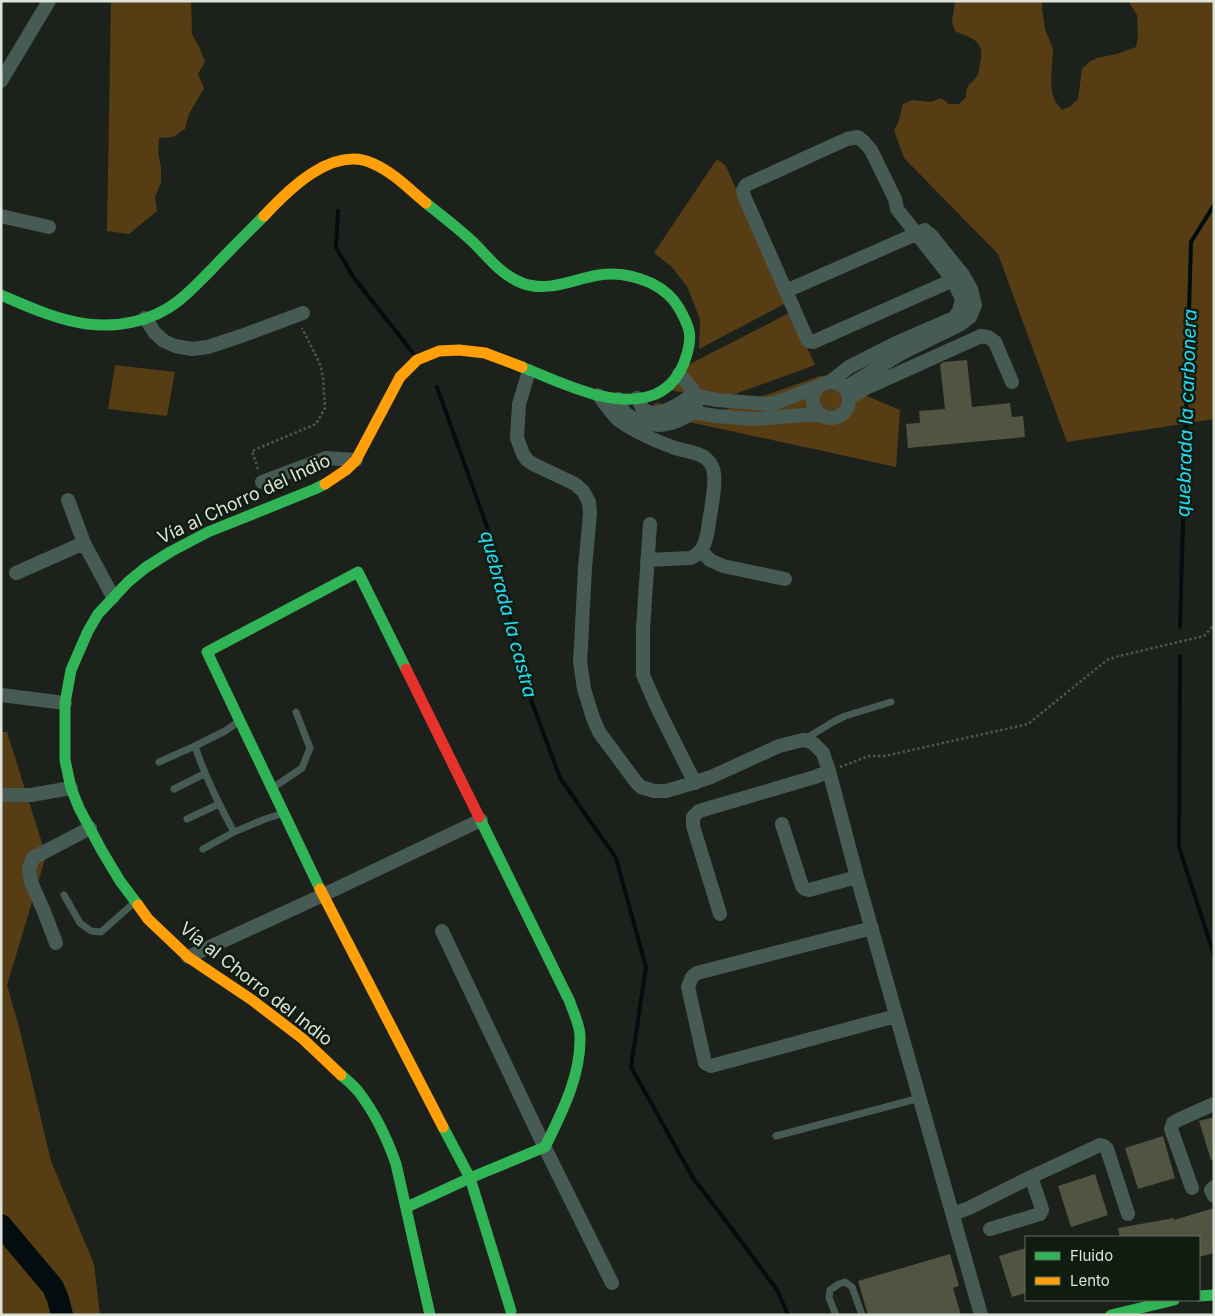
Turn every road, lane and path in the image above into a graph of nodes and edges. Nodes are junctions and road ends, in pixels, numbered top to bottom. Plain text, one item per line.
1 (49, 1) edge
2 (1, 81) edge
3 (1, 216) edge
4 (49, 227) dead end
5 (922, 232) junction
6 (958, 278) junction
7 (786, 291) junction
8 (1, 295) edge
9 (299, 314) joint
10 (145, 318) junction
11 (897, 349) junction
12 (529, 371) junction
13 (679, 374) junction
14 (1012, 382) dead end
15 (824, 384) junction
16 (847, 393) junction
17 (695, 394) junction
18 (598, 395) junction
19 (637, 398) junction
20 (618, 399) junction
21 (692, 412) junction
22 (822, 415) junction
23 (356, 460) junction
24 (262, 482) joint
25 (68, 500) dead end
26 (650, 524) dead end
27 (84, 543) junction
28 (701, 551) junction
29 (647, 560) junction
30 (16, 573) dead end
31 (785, 579) dead end
32 (112, 597) junction
33 (1214, 625) edge
34 (1, 695) edge
35 (891, 702) dead end
36 (65, 703) junction
37 (296, 712) dead end
38 (240, 721) junction
39 (803, 740) junction
40 (195, 746) junction
41 (159, 762) dead end
42 (829, 771) junction
43 (204, 774) junction
44 (695, 783) junction
45 (71, 788) junction
46 (272, 788) junction
47 (174, 789) dead end
48 (1, 795) edge
49 (219, 804) junction
50 (284, 813) junction
51 (188, 819) dead end
52 (481, 820) junction
53 (782, 824) dead end
54 (90, 828) junction
55 (234, 832) junction
56 (203, 849) dead end
57 (857, 877) junction
58 (64, 895) dead end
59 (323, 895) junction
60 (135, 902) junction
61 (720, 914) dead end
62 (872, 928) junction
63 (442, 931) dead end
64 (56, 943) dead end
65 (188, 957) junction
66 (896, 1016) junction
67 (920, 1098) junction
68 (1214, 1104) edge
69 (776, 1136) dead end
70 (545, 1146) junction
71 (1031, 1177) junction
72 (470, 1178) junction
73 (1214, 1187) edge
74 (1192, 1188) dead end
75 (1214, 1196) edge
76 (407, 1207) junction
77 (953, 1214) junction
78 (1128, 1214) dead end
79 (990, 1229) dead end
80 (612, 1283) dead end
81 (1214, 1295) edge
82 (1200, 1296) edge
83 (1170, 1301) edge
84 (511, 1311) dead end
85 (428, 1314) edge
86 (836, 1315) edge
87 (862, 1315) edge
88 (981, 1315) edge
89 (1111, 1315) edge

1 - 2 street
3 - 4 street
5 - 6 street
5 - 7 street
5 - 7 street
6 - 7 street
6 - 11 street
8 - 10 street, Vía al Chorro del Indio
9 - 10 street
9 - 24 path
10 - 13 street, Vía al Chorro del Indio
11 - 15 street
11 - 16 street
12 - 18 street, Vía al Chorro del Indio
12 - 23 street, Vía al Chorro del Indio
12 - 44 street
13 - 17 street
13 - 19 street, Vía al Chorro del Indio
14 - 16 street
15 - 16 street
15 - 17 street
15 - 22 street
16 - 22 street
17 - 19 street
17 - 21 street
18 - 20 street, Vía al Chorro del Indio
18 - 28 street
19 - 20 street, Vía al Chorro del Indio
20 - 21 street
21 - 22 street
23 - 24 street
23 - 32 street, Vía al Chorro del Indio
25 - 27 street
26 - 29 street
27 - 30 street
27 - 32 street
28 - 29 street
28 - 31 street
29 - 44 street
32 - 36 street, Vía al Chorro del Indio
33 - 42 path
34 - 36 street
35 - 39 lane
36 - 45 street, Vía al Chorro del Indio
37 - 46 lane
38 - 40 lane
38 - 46 street
38 - 52 street
39 - 42 street
39 - 44 street
40 - 41 lane
40 - 43 lane
42 - 57 street
42 - 61 street
43 - 47 lane
43 - 49 lane
45 - 48 street
45 - 54 street, Vía al Chorro del Indio
46 - 50 street
49 - 51 lane
49 - 55 lane
50 - 55 lane
50 - 59 street
52 - 59 street
52 - 70 street
53 - 57 street
54 - 60 street, Vía al Chorro del Indio
54 - 64 street
55 - 56 lane
57 - 62 street
58 - 60 lane
59 - 65 street
59 - 72 street
60 - 65 street, Vía al Chorro del Indio
62 - 66 street
62 - 66 street
63 - 70 street
65 - 76 street, Vía al Chorro del Indio
66 - 67 street
67 - 69 lane
67 - 77 street
68 - 74 street
70 - 72 street
70 - 80 street
71 - 77 street
71 - 78 street
71 - 79 street
72 - 76 street
72 - 84 street
73 - 75 street
76 - 85 street, Vía al Chorro del Indio
77 - 88 street
81 - 82 street
83 - 89 street
86 - 87 lane

